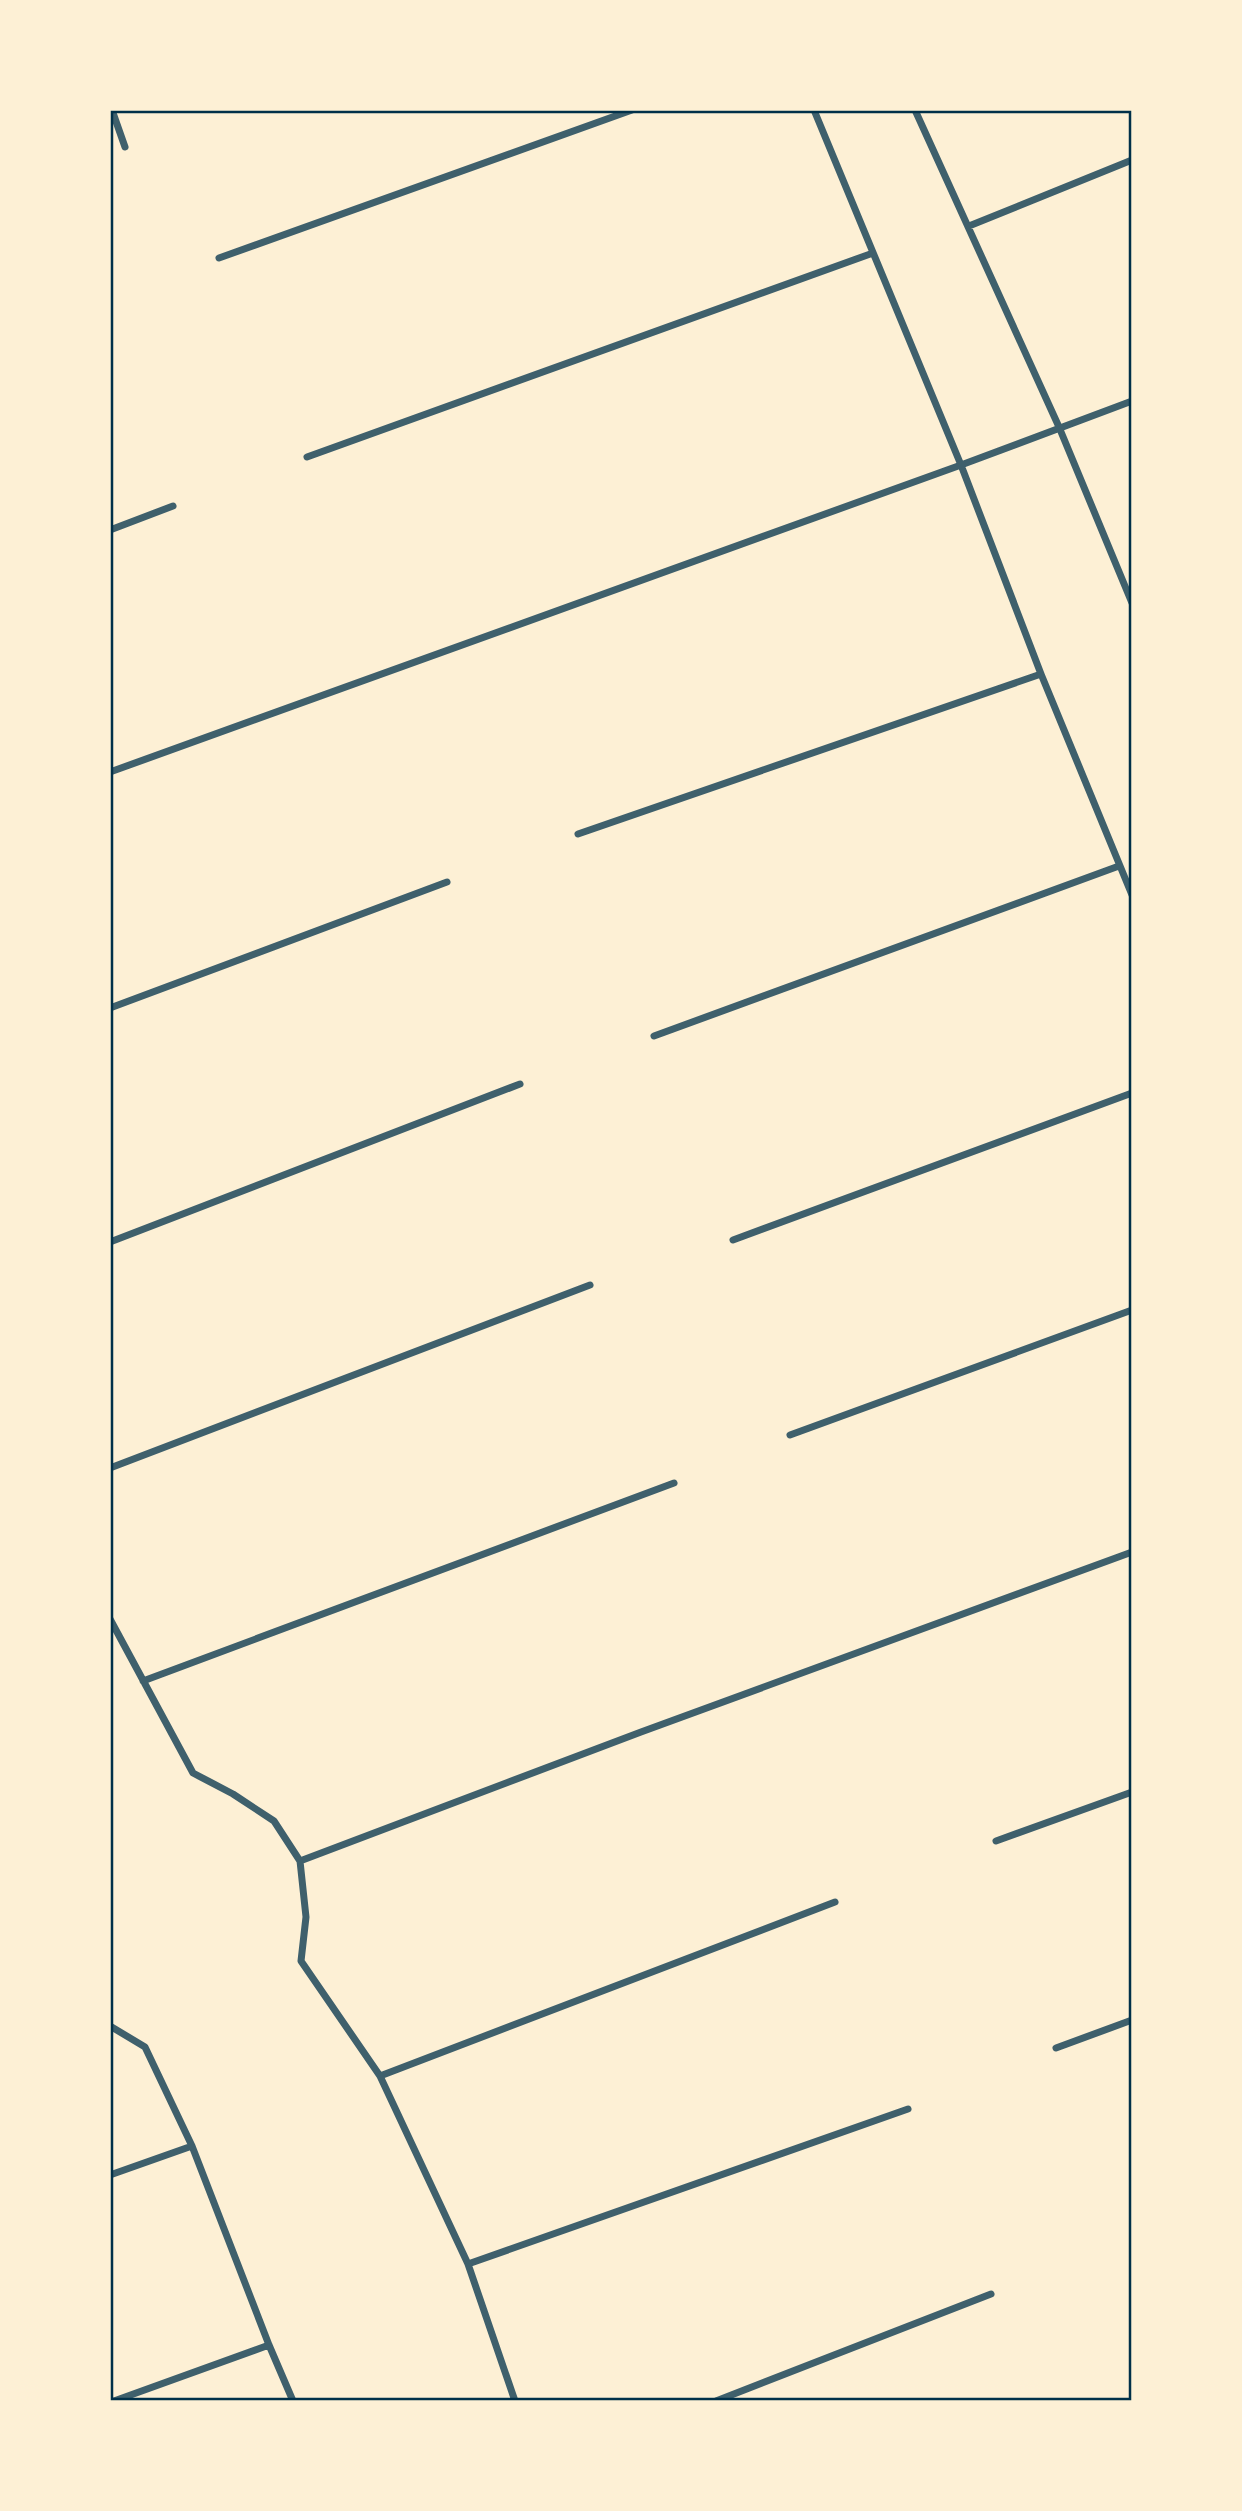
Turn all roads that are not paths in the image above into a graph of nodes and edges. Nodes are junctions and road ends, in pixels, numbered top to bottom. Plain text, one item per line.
1 (112, 110) edge
2 (632, 110) edge
3 (814, 110) edge
4 (915, 110) edge
5 (125, 147) dead end
6 (1132, 160) edge
7 (969, 226) junction
8 (873, 253) junction
9 (219, 258) dead end
10 (1132, 401) edge
11 (1059, 427) junction
12 (307, 457) dead end
13 (961, 465) junction
14 (173, 506) dead end
15 (110, 530) edge
16 (1132, 603) edge
17 (1041, 674) junction
18 (110, 772) edge
19 (578, 834) dead end
20 (1119, 866) junction
21 (447, 882) dead end
22 (1132, 895) edge
23 (110, 1008) edge
24 (654, 1036) dead end
25 (520, 1084) dead end
26 (1132, 1093) edge
27 (733, 1240) dead end
28 (110, 1242) edge
29 (590, 1285) dead end
30 (1132, 1310) edge
31 (790, 1435) dead end
32 (110, 1468) edge
33 (674, 1483) dead end
34 (1132, 1552) edge
35 (110, 1619) edge
36 (143, 1681) junction
37 (1132, 1792) edge
38 (996, 1841) dead end
39 (300, 1861) junction
40 (835, 1902) dead end
41 (1132, 2020) edge
42 (110, 2026) edge
43 (1056, 2048) dead end
44 (380, 2076) junction
45 (908, 2109) dead end
46 (192, 2146) junction
47 (110, 2175) edge
48 (468, 2264) junction
49 (991, 2294) dead end
50 (269, 2345) junction
51 (114, 2401) edge
52 (293, 2401) edge
53 (515, 2401) edge
54 (716, 2401) edge

1 - 5 street
2 - 9 street
3 - 8 street
4 - 7 street
6 - 7 street
7 - 11 street
8 - 12 street
8 - 13 street
10 - 11 street
11 - 13 street
11 - 16 street
13 - 17 street
13 - 18 street
14 - 15 street
17 - 19 street
17 - 20 street
20 - 22 street
20 - 24 street
21 - 23 street
25 - 28 street
26 - 27 street
29 - 32 street
30 - 31 street
33 - 36 street
34 - 39 street
35 - 36 street
36 - 39 street
37 - 38 street
39 - 44 street
40 - 44 street
41 - 43 street
42 - 46 street
44 - 48 street
45 - 48 street
46 - 47 street
46 - 50 street
48 - 53 street
49 - 54 street
50 - 51 street
50 - 52 street

